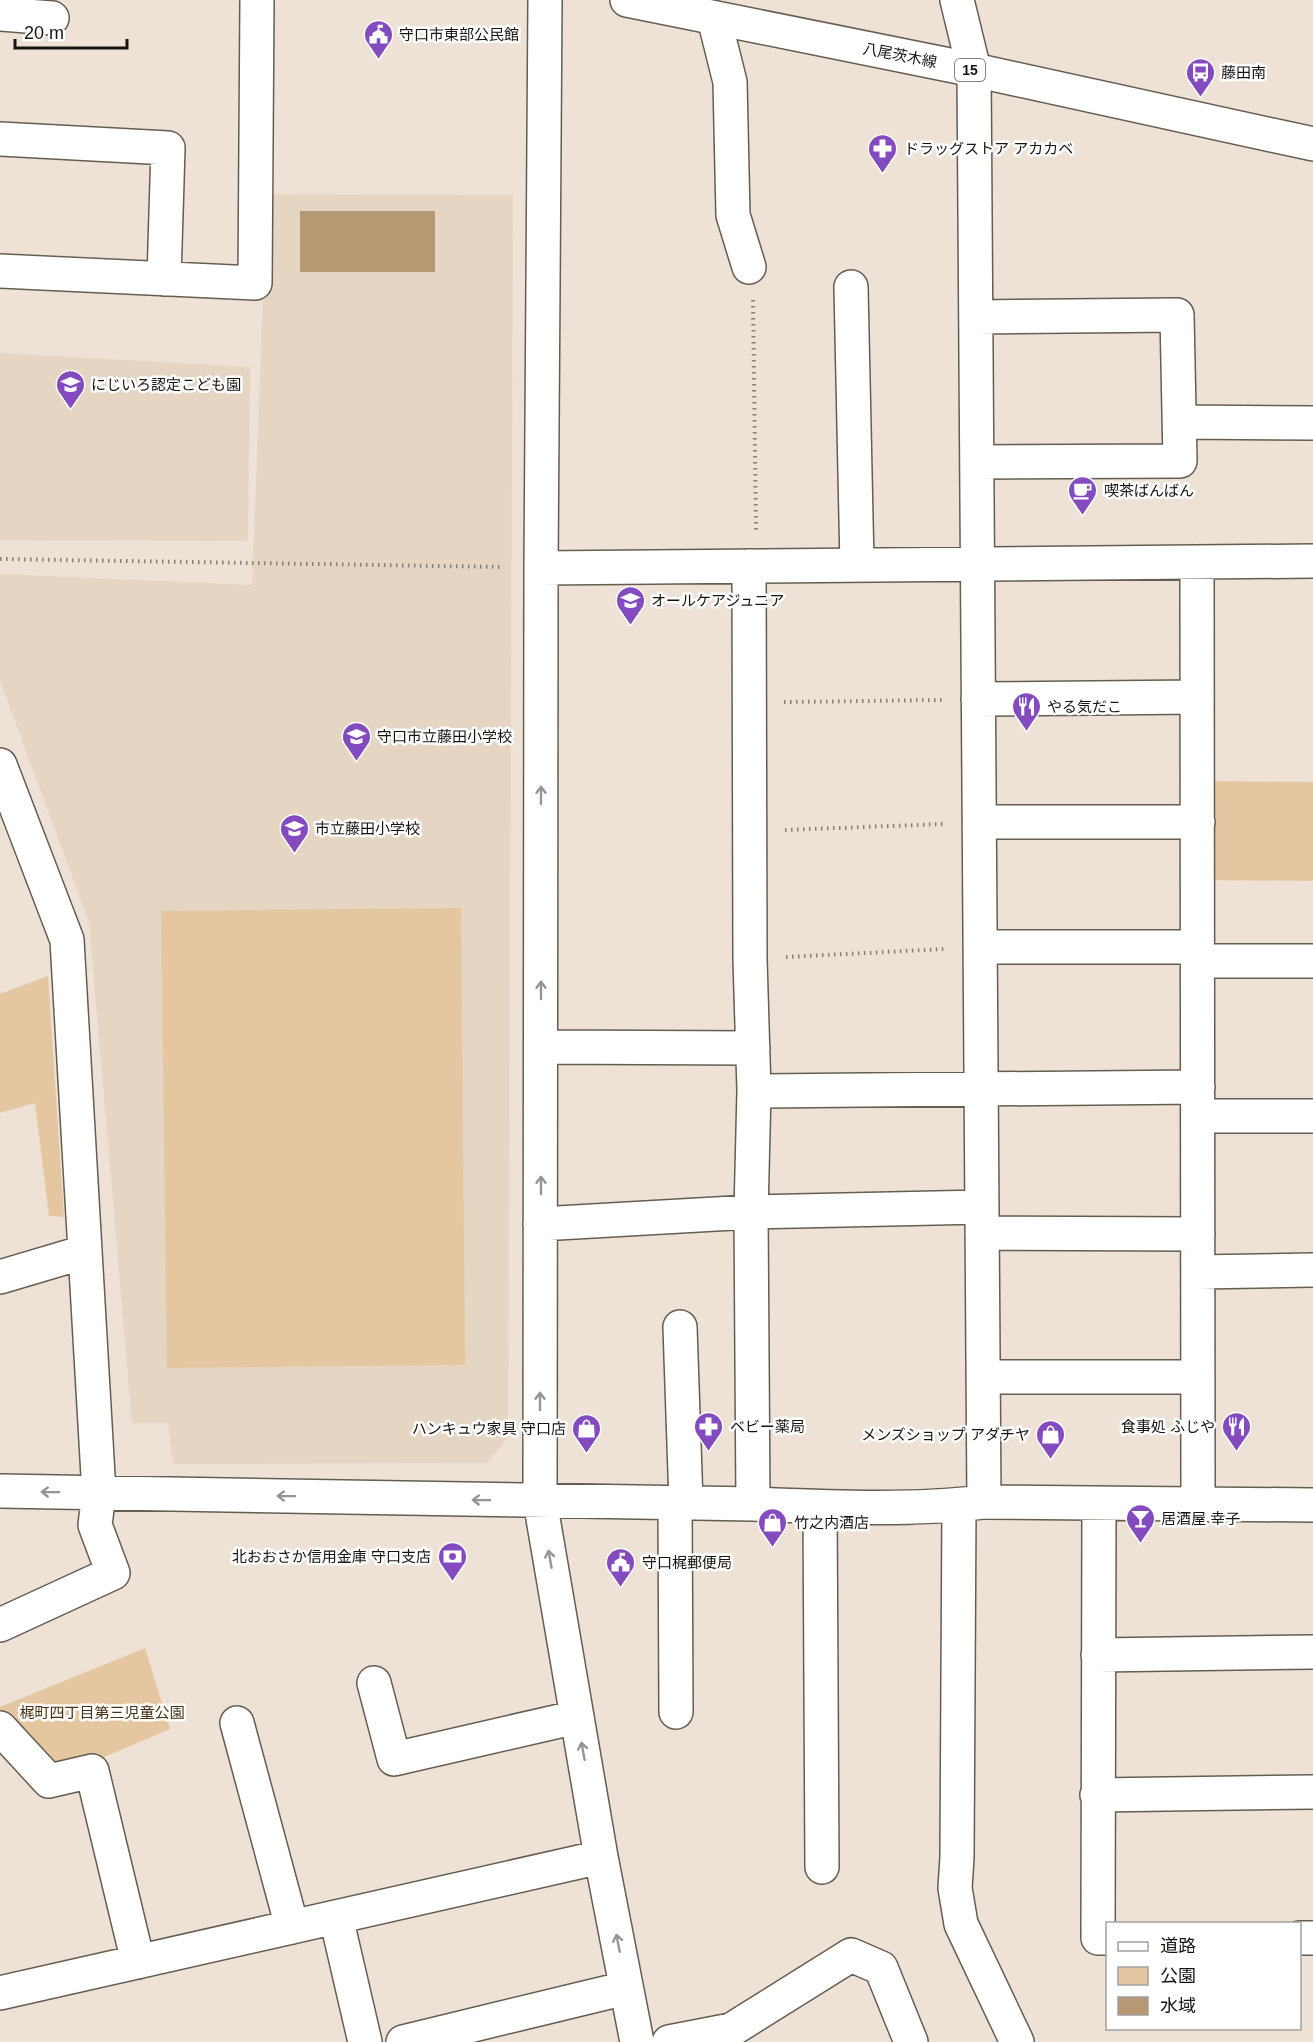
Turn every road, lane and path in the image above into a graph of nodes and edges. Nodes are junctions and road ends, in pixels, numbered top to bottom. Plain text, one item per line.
1 (257, 0) edge
2 (545, 0) edge
3 (627, 0) edge
4 (957, 0) edge
5 (0, 14) edge
6 (52, 18) dead end
7 (714, 18) junction
8 (974, 70) junction
9 (0, 139) edge
10 (1313, 144) edge
11 (749, 267) joint
12 (0, 271) edge
13 (165, 279) junction
14 (851, 287) dead end
15 (976, 317) junction
16 (1180, 422) junction
17 (1313, 423) edge
18 (977, 462) junction
19 (0, 559) edge
20 (1313, 561) edge
21 (1197, 562) junction
22 (978, 564) junction
23 (857, 565) junction
24 (753, 566) junction
25 (541, 568) junction
26 (1197, 697) junction
27 (978, 699) junction
28 (750, 703) junction
29 (0, 765) edge
30 (980, 822) junction
31 (1198, 822) junction
32 (750, 831) junction
33 (13, 838) edge
34 (980, 947) junction
35 (1197, 954) junction
36 (750, 959) junction
37 (1313, 961) edge
38 (541, 1047) junction
39 (753, 1048) junction
40 (981, 1089) junction
41 (754, 1091) junction
42 (1198, 1102) junction
43 (1313, 1116) edge
44 (751, 1212) junction
45 (982, 1220) junction
46 (540, 1224) junction
47 (1198, 1234) junction
48 (84, 1252) junction
49 (1313, 1270) edge
50 (1198, 1272) junction
51 (0, 1277) edge
52 (680, 1327) dead end
53 (984, 1377) junction
54 (1198, 1377) junction
55 (0, 1491) edge
56 (99, 1493) junction
57 (540, 1501) junction
58 (680, 1503) junction
59 (753, 1504) junction
60 (972, 1504) junction
61 (1099, 1505) junction
62 (1198, 1505) junction
63 (1313, 1505) edge
64 (820, 1507) junction
65 (0, 1625) edge
66 (1313, 1652) edge
67 (1098, 1655) junction
68 (374, 1683) dead end
69 (676, 1712) dead end
70 (577, 1717) junction
71 (237, 1723) dead end
72 (0, 1728) edge
73 (1313, 1792) edge
74 (1097, 1795) junction
75 (601, 1857) junction
76 (822, 1867) dead end
77 (336, 1917) junction
78 (292, 1927) junction
79 (1106, 1938) edge
80 (138, 1962) junction
81 (626, 1988) junction
82 (0, 1993) edge
83 (365, 2042) edge
84 (403, 2042) edge
85 (637, 2042) edge
86 (669, 2042) edge
87 (911, 2042) edge
88 (1017, 2042) edge

1 - 13 street
2 - 25 street
3 - 7 street, 八尾茨木線 / 15
4 - 8 street
5 - 6 street
7 - 8 street, 八尾茨木線 / 15
7 - 11 street
8 - 10 street, 八尾茨木線 / 15
8 - 15 street
9 - 13 street
11 - 24 path
12 - 13 street
14 - 23 street
15 - 16 street
15 - 18 street
16 - 17 street
16 - 18 street
18 - 22 street
19 - 25 path
20 - 21 street
21 - 22 street
21 - 26 street
22 - 23 street
22 - 27 street
23 - 24 street
24 - 25 street
24 - 28 street
38 -> 25 street
26 - 27 street
26 - 31 street
27 - 28 path
27 - 30 street
28 - 32 street
29 - 33 street
30 - 31 street
30 - 32 path
30 - 34 street
31 - 35 street
32 - 36 street
33 - 48 street
34 - 35 street
34 - 36 path
34 - 40 street
35 - 37 street
35 - 42 street
36 - 39 street
38 - 39 street
46 -> 38 street
39 - 41 street
40 - 41 street
40 - 42 street
40 - 45 street
41 - 44 street
42 - 43 street
42 - 47 street
44 - 45 street
44 - 46 street
44 - 59 street
45 - 47 street
45 - 53 street
57 -> 46 street
47 - 50 street
48 - 51 street
48 - 56 street
49 - 50 street
50 - 54 street
52 - 58 street
53 - 54 street
53 - 60 street
54 - 62 street
56 -> 55 street
57 -> 56 street
56 - 65 street
57 - 58 street
70 -> 57 street
58 - 59 street
58 - 69 street
59 - 64 street
60 - 61 street
60 - 64 street
60 - 88 street
61 - 62 street
61 - 67 street
62 - 63 street
64 - 76 street
66 - 67 street
67 - 74 street
68 - 70 street
75 -> 70 street
71 - 78 street
72 - 80 street
73 - 74 street
74 - 79 street
75 - 77 street
81 -> 75 street
77 - 78 street
77 - 83 street
78 - 80 street
80 - 82 street
81 - 84 street
81 - 85 street
86 - 87 street

